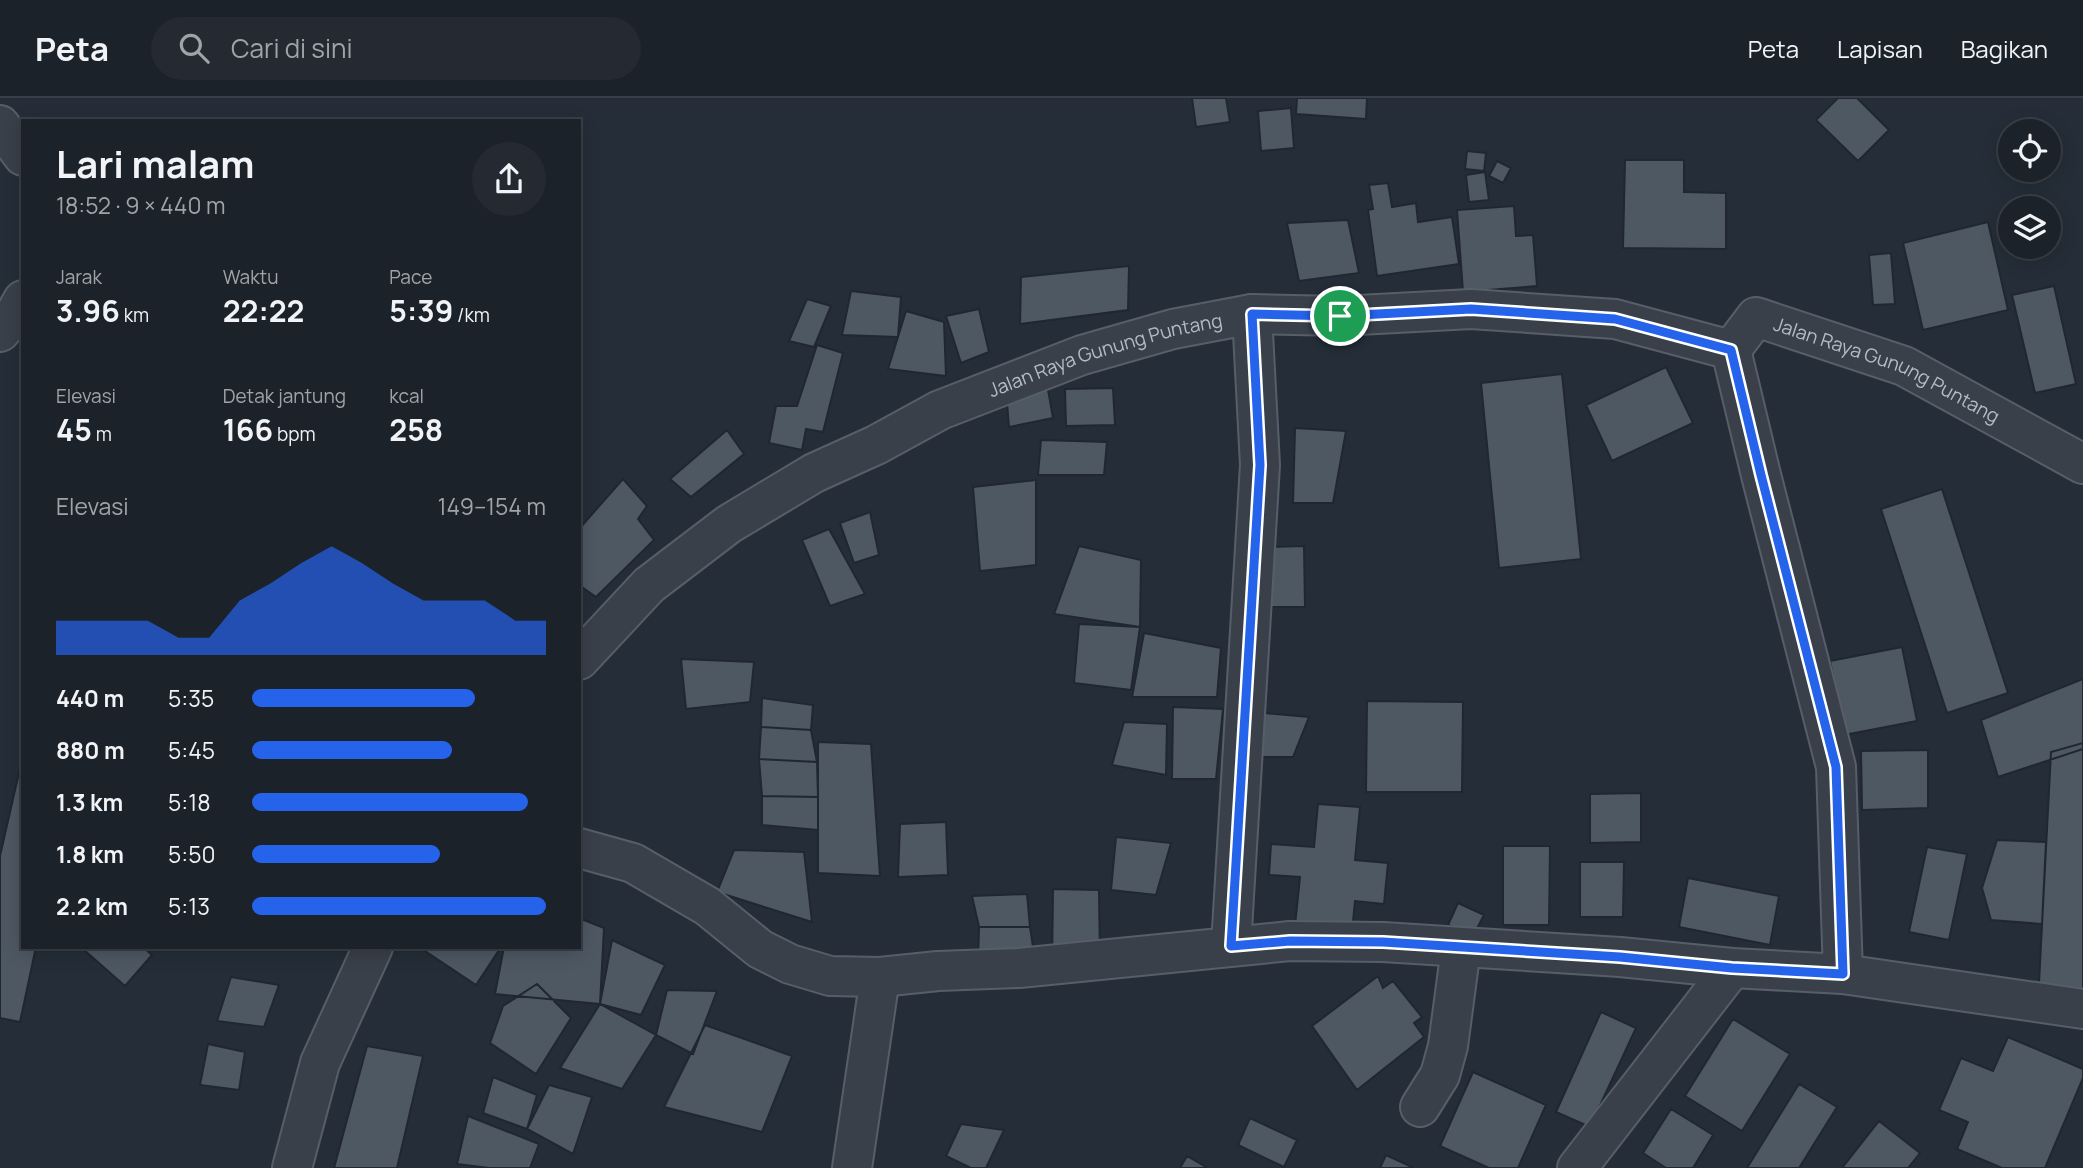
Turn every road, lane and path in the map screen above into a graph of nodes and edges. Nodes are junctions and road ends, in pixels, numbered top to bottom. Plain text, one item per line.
1 (0, 125) edge
2 (21, 153) edge
3 (21, 304) edge
4 (1252, 314) junction
5 (0, 332) edge
6 (1731, 350) junction
7 (2083, 464) edge
8 (581, 658) edge
9 (581, 849) edge
10 (1231, 946) junction
11 (1461, 948) junction
12 (372, 949) edge
13 (1732, 968) junction
14 (1843, 974) junction
15 (880, 977) junction
16 (2083, 1009) edge
17 (1420, 1107) dead end
18 (292, 1168) edge
19 (852, 1168) edge
20 (1577, 1168) edge

1 - 2 street
3 - 5 street
4 - 6 street, Jalan Raya Gunung Puntang
4 - 8 street, Jalan Raya Gunung Puntang
4 - 10 street
6 - 7 street, Jalan Raya Gunung Puntang
6 - 14 street
9 - 15 street
10 - 11 street
10 - 15 street
11 - 13 street
11 - 17 street
12 - 18 street
13 - 14 street
13 - 20 street
14 - 16 street
15 - 19 street

